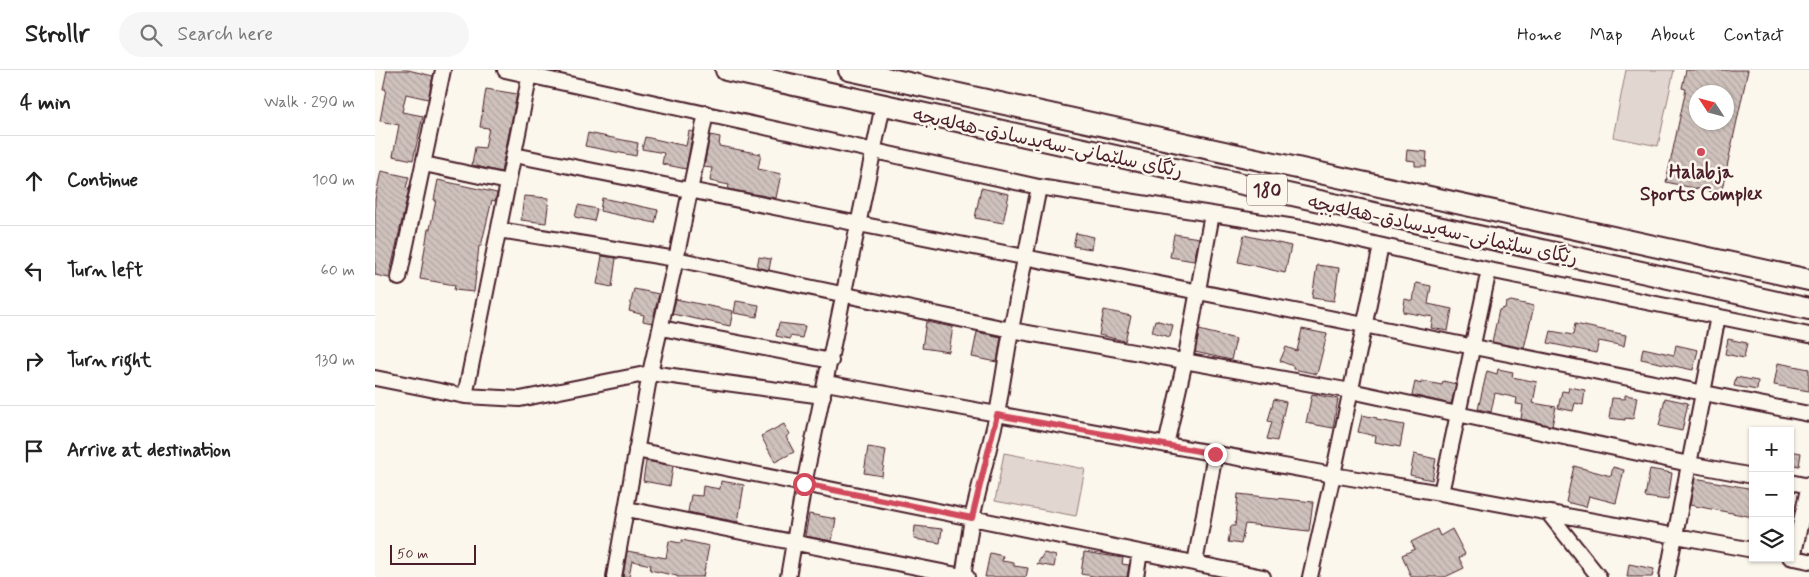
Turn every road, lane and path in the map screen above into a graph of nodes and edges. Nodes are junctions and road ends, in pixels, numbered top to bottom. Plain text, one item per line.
1 (443, 70) edge
2 (505, 70) edge
3 (726, 70) edge
4 (849, 70) edge
5 (530, 74) junction
6 (883, 105) junction
7 (706, 113) junction
8 (1094, 123) junction
9 (874, 150) junction
10 (1087, 150) junction
11 (514, 155) junction
12 (424, 164) junction
13 (508, 182) junction
14 (1039, 187) junction
15 (691, 190) junction
16 (1212, 214) junction
17 (858, 224) junction
18 (499, 230) junction
19 (1381, 246) junction
20 (1025, 257) junction
21 (676, 259) junction
22 (1489, 270) junction
23 (399, 278) dead end
24 (1809, 280) edge
25 (1197, 292) junction
26 (844, 294) junction
27 (1809, 309) edge
28 (1718, 316) junction
29 (1365, 325) junction
30 (661, 328) junction
31 (1011, 330) junction
32 (1809, 335) edge
33 (1473, 346) junction
34 (831, 361) junction
35 (1185, 361) junction
36 (650, 373) junction
37 (375, 378) edge
38 (825, 390) junction
39 (1351, 390) junction
40 (1703, 393) junction
41 (465, 396) junction
42 (1458, 413) junction
43 (1809, 414) edge
44 (997, 415) junction
45 (1166, 445) junction
46 (636, 450) junction
47 (1215, 454) junction
48 (1689, 464) junction
49 (1333, 475) junction
50 (1749, 475) edge
51 (1794, 483) edge
52 (804, 484) junction
53 (1809, 485) edge
54 (1441, 493) junction
55 (627, 509) junction
56 (1549, 514) junction
57 (972, 518) junction
58 (1675, 536) junction
59 (795, 542) junction
60 (1749, 549) edge
61 (1794, 549) edge
62 (1140, 552) junction
63 (1794, 558) edge
64 (1809, 560) edge
65 (1195, 563) junction
66 (614, 577) edge
67 (788, 577) edge
68 (965, 577) edge
69 (1136, 577) edge
70 (1263, 577) edge
71 (1309, 577) edge
72 (1599, 577) edge
73 (1667, 577) edge

1 - 12 street
2 - 5 street
3 - 6 highway, رێگای سلێمانی-سەیدسادق-هەلەبجە / 180
4 - 8 highway, رێگای سلێمانی-سەیدسادق-هەلەبجە / 180
5 - 7 street
5 - 11 street
6 - 9 street
6 - 10 highway, رێگای سلێمانی-سەیدسادق-هەلەبجە / 180
7 - 9 street
7 - 15 street
8 - 10 highway
8 - 24 highway, رێگای سلێمانی-سەیدسادق-هەلەبجە / 180
9 - 14 street
9 - 17 street
10 - 27 highway, رێگای سلێمانی-سەیدسادق-هەلەبجە / 180
11 - 13 street
11 - 15 street
12 - 13 street
12 - 23 street
13 - 18 street
14 - 16 street
14 - 20 street
15 - 17 street
15 - 21 street
16 - 19 street
16 - 25 street
17 - 20 street
17 - 26 street
18 - 21 street
18 - 41 street
19 - 22 street
19 - 29 street
20 - 25 street
20 - 31 street
21 - 26 street
21 - 30 street
22 - 28 street
22 - 33 street
25 - 29 street
25 - 35 street
26 - 31 street
26 - 34 street
28 - 32 street
28 - 40 street
29 - 33 street
29 - 39 street
30 - 34 street
30 - 36 street
31 - 35 street
31 - 44 street
33 - 40 street
33 - 42 street
34 - 38 street
35 - 39 street
35 - 45 street
36 - 38 street
36 - 41 street
36 - 46 street
37 - 41 street
38 - 44 street
38 - 52 street
39 - 42 street
39 - 49 street
40 - 43 street
40 - 48 street
42 - 48 street
42 - 54 street
44 - 45 street
44 - 57 street
45 - 47 street
46 - 52 street
46 - 55 street
47 - 49 street
47 - 65 street
48 - 50 street
48 - 58 street
49 - 54 street
49 - 71 street
51 - 53 street
52 - 57 street
52 - 59 street
53 - 61 street
54 - 56 street
55 - 59 street
55 - 66 street
56 - 58 street
56 - 72 street
57 - 62 street
57 - 68 street
58 - 60 street
58 - 73 street
59 - 67 street
59 - 68 street
62 - 65 street
62 - 69 street
63 - 64 street
65 - 70 street

